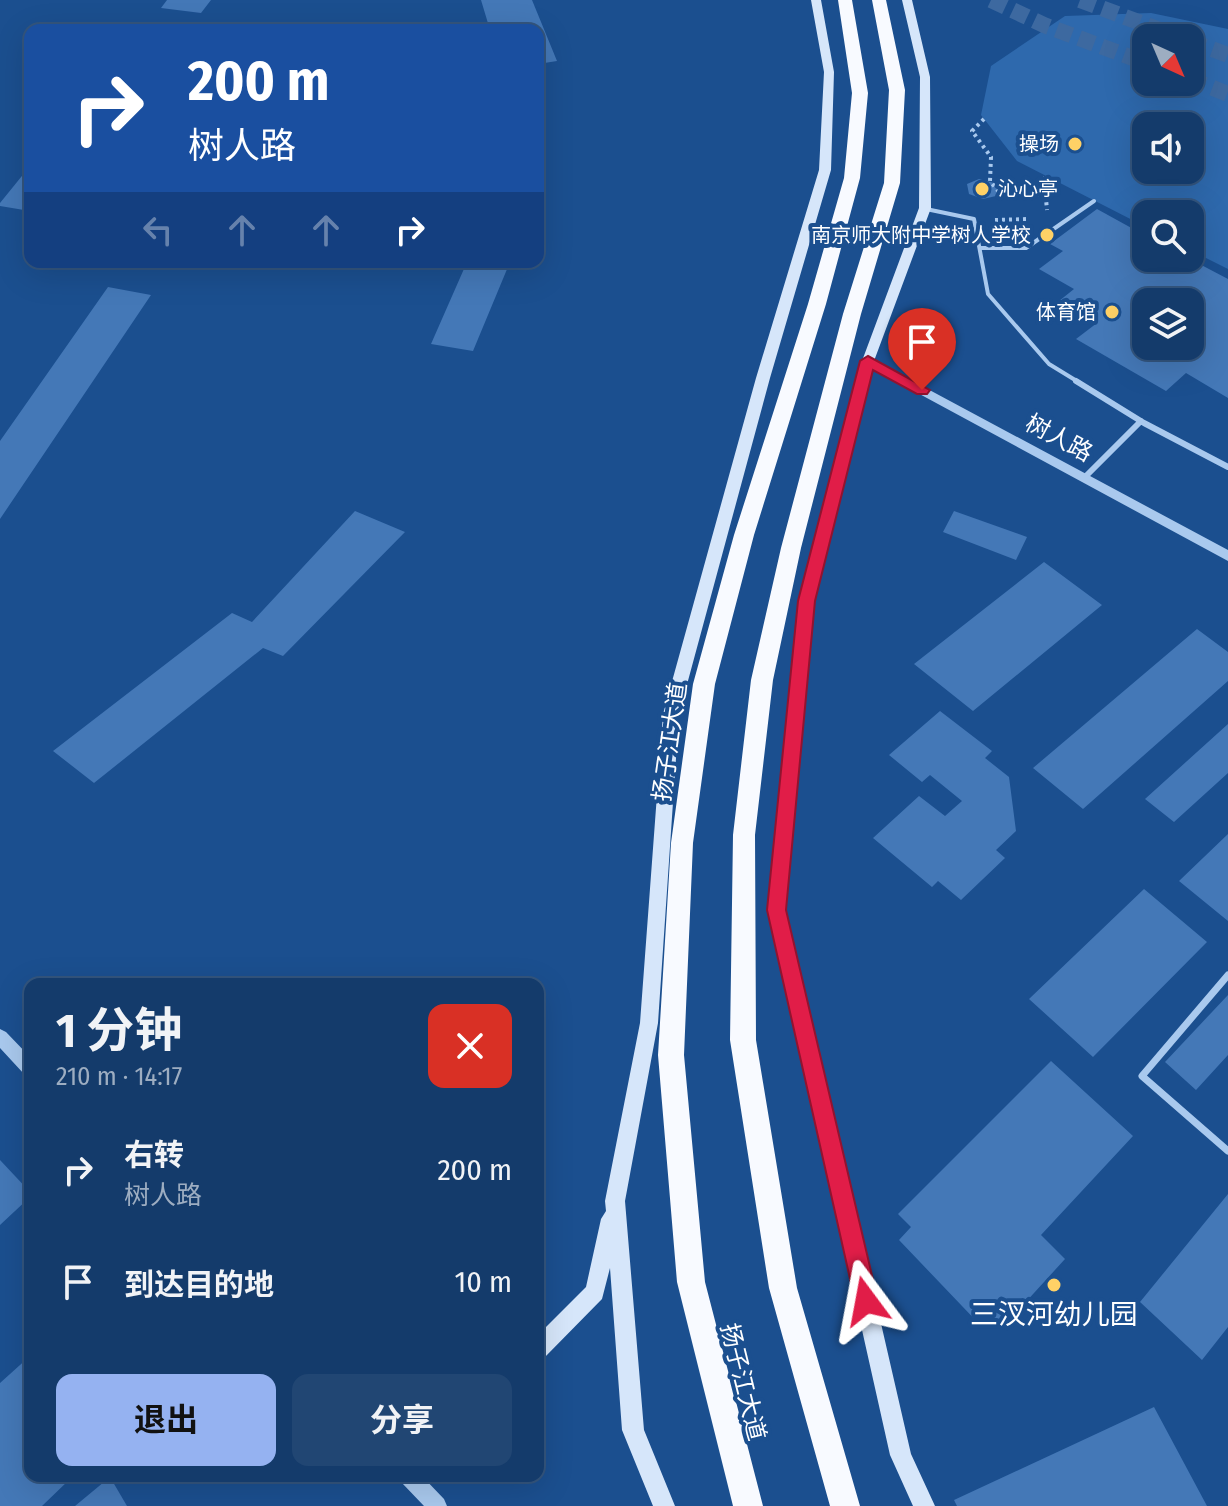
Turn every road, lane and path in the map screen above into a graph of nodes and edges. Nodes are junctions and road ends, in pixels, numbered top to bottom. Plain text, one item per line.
1 (816, 0) edge
2 (845, 0) edge
3 (907, 0) edge
4 (880, 3) edge
5 (984, 119) dead end
6 (1048, 177) dead end
7 (1010, 192) junction
8 (1094, 201) dead end
9 (925, 208) junction
10 (1048, 211) dead end
11 (974, 219) junction
12 (1034, 219) dead end
13 (980, 248) junction
14 (868, 361) junction
15 (1141, 421) junction
16 (1228, 467) edge
17 (1085, 477) junction
18 (1228, 556) edge
19 (1228, 975) edge
20 (0, 1037) edge
21 (24, 1062) edge
22 (1228, 1151) edge
23 (615, 1201) junction
24 (544, 1344) edge
25 (415, 1482) edge
26 (437, 1506) edge
27 (664, 1506) edge
28 (748, 1506) edge
29 (845, 1506) edge
30 (924, 1506) edge

1 - 23 main road
2 - 28 highway, 扬子江大道
3 - 9 main road
4 - 29 highway
5 - 7 path
6 - 7 path
7 - 10 path
8 - 13 lane
9 - 11 lane
9 - 14 main road
11 - 12 path
11 - 13 lane
13 - 15 lane
14 - 17 street, 树人路
14 - 30 main road
15 - 16 lane
15 - 17 lane
17 - 18 street, 树人路
19 - 22 lane
20 - 21 street
23 - 24 main road
23 - 27 main road
25 - 26 street

